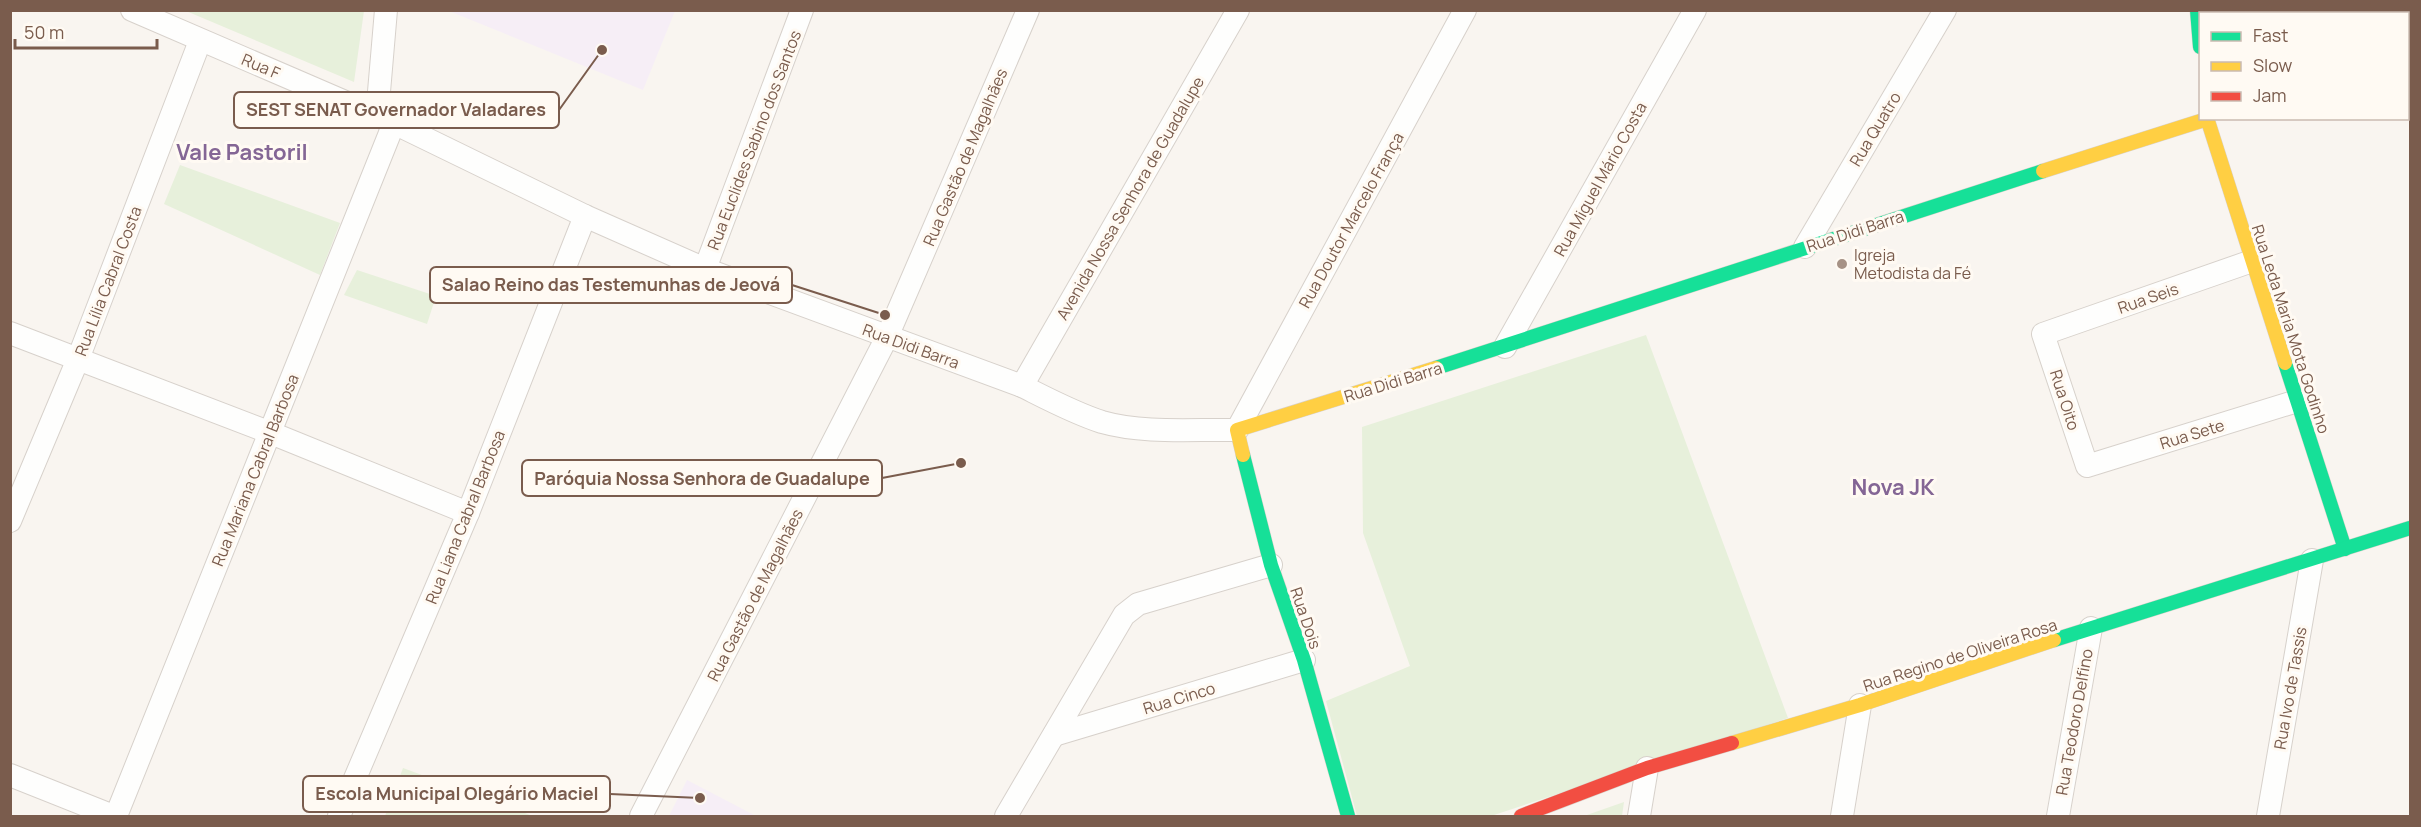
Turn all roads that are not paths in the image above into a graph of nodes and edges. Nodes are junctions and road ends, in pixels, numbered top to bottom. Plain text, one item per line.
1 (132, 10) edge
2 (386, 10) edge
3 (802, 10) edge
4 (1028, 10) edge
5 (1238, 10) edge
6 (1465, 10) edge
7 (1695, 10) edge
8 (1945, 10) edge
9 (2198, 10) edge
10 (2199, 28) edge
11 (201, 41) junction
12 (385, 119) junction
13 (2201, 120) edge
14 (2208, 120) edge
15 (585, 216) junction
16 (1805, 247) junction
17 (2252, 261) junction
18 (705, 269) junction
19 (10, 333) edge
20 (2043, 334) joint
21 (887, 337) junction
22 (1505, 347) junction
23 (78, 359) junction
24 (1022, 386) junction
25 (2297, 401) junction
26 (1237, 430) junction
27 (271, 433) junction
28 (2087, 466) joint
29 (468, 513) junction
30 (10, 520) edge
31 (2410, 528) edge
32 (2410, 534) edge
33 (2345, 549) junction
34 (2312, 560) junction
35 (1271, 565) junction
36 (2091, 628) junction
37 (1304, 660) junction
38 (1860, 705) junction
39 (1054, 735) junction
40 (1647, 768) junction
41 (10, 775) edge
42 (115, 816) edge
43 (339, 816) edge
44 (641, 816) edge
45 (1006, 816) edge
46 (1348, 816) edge
47 (1521, 816) edge
48 (1639, 816) edge
49 (1842, 816) edge
50 (2058, 816) edge
51 (2268, 816) edge

1 - 11 street, Rua F
2 - 12 street, Rua Mariana Cabral Barbosa
3 - 18 street, Rua Euclides Sabino dos Santos
4 - 21 street, Rua Gastão de Magalhães
5 - 24 street, Avenida Nossa Senhora de Guadalupe
6 - 26 street, Rua Doutor Marcelo França
7 - 22 street, Rua Miguel Mário Costa
8 - 16 street, Rua Quatro
9 - 10 street
11 - 12 street, Rua F
11 - 23 street, Rua Lília Cabral Costa
12 - 15 street, Rua F
12 - 27 street, Rua Mariana Cabral Barbosa
13 - 16 street, Rua Didi Barra
14 - 17 street, Rua Leda Maria Mota Godinho
15 - 18 street, Rua Didi Barra
15 - 29 street, Rua Liana Cabral Barbosa
16 - 22 street, Rua Didi Barra
17 - 20 street, Rua Seis
17 - 25 street, Rua Leda Maria Mota Godinho
18 - 21 street, Rua Didi Barra
19 - 23 street
20 - 28 street, Rua Oito
21 - 24 street, Rua Didi Barra
21 - 44 street, Rua Gastão de Magalhães
22 - 26 street, Rua Didi Barra
23 - 27 street
23 - 30 street, Rua Lília Cabral Costa
24 - 26 street, Rua Didi Barra
25 - 28 street, Rua Sete
25 - 33 street, Rua Leda Maria Mota Godinho
26 - 35 street, Rua Dois
27 - 29 street
27 - 42 street, Rua Mariana Cabral Barbosa
29 - 43 street, Rua Liana Cabral Barbosa
31 - 32 street
31 - 33 street, Rua Regino de Oliveira Rosa
33 - 34 street, Rua Regino de Oliveira Rosa
34 - 36 street, Rua Regino de Oliveira Rosa
34 - 51 street, Rua Ivo de Tassis
35 - 37 street, Rua Dois
35 - 39 street
36 - 38 street, Rua Regino de Oliveira Rosa
36 - 50 street, Rua Teodoro Delfino
37 - 39 street, Rua Cinco
37 - 46 street, Rua Dois
38 - 40 street, Rua Regino de Oliveira Rosa
38 - 49 street
39 - 45 street
40 - 47 street, Rua Regino de Oliveira Rosa
40 - 48 street
41 - 42 street

